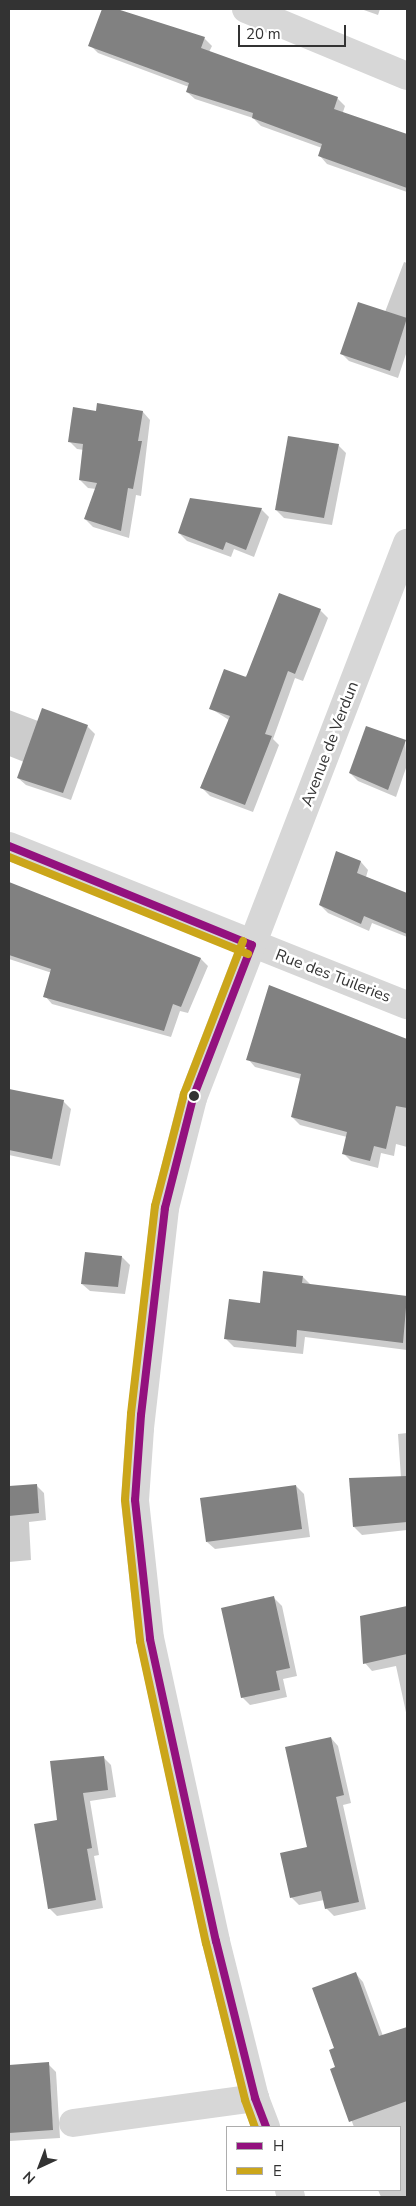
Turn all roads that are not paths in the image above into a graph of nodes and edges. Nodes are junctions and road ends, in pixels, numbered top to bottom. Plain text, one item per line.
1 (246, 9) edge
2 (407, 76) edge
3 (407, 543) edge
4 (9, 846) edge
5 (252, 945) junction
6 (407, 1005) edge
7 (255, 2098) junction
8 (73, 2123) dead end
9 (266, 2126) edge

1 - 2 street
3 - 5 street, Avenue de Verdun
4 - 5 street, Rue des Tuileries
5 - 6 street, Rue des Tuileries
5 - 7 street, Avenue de Verdun
7 - 8 street
7 - 9 street, Avenue de Verdun

